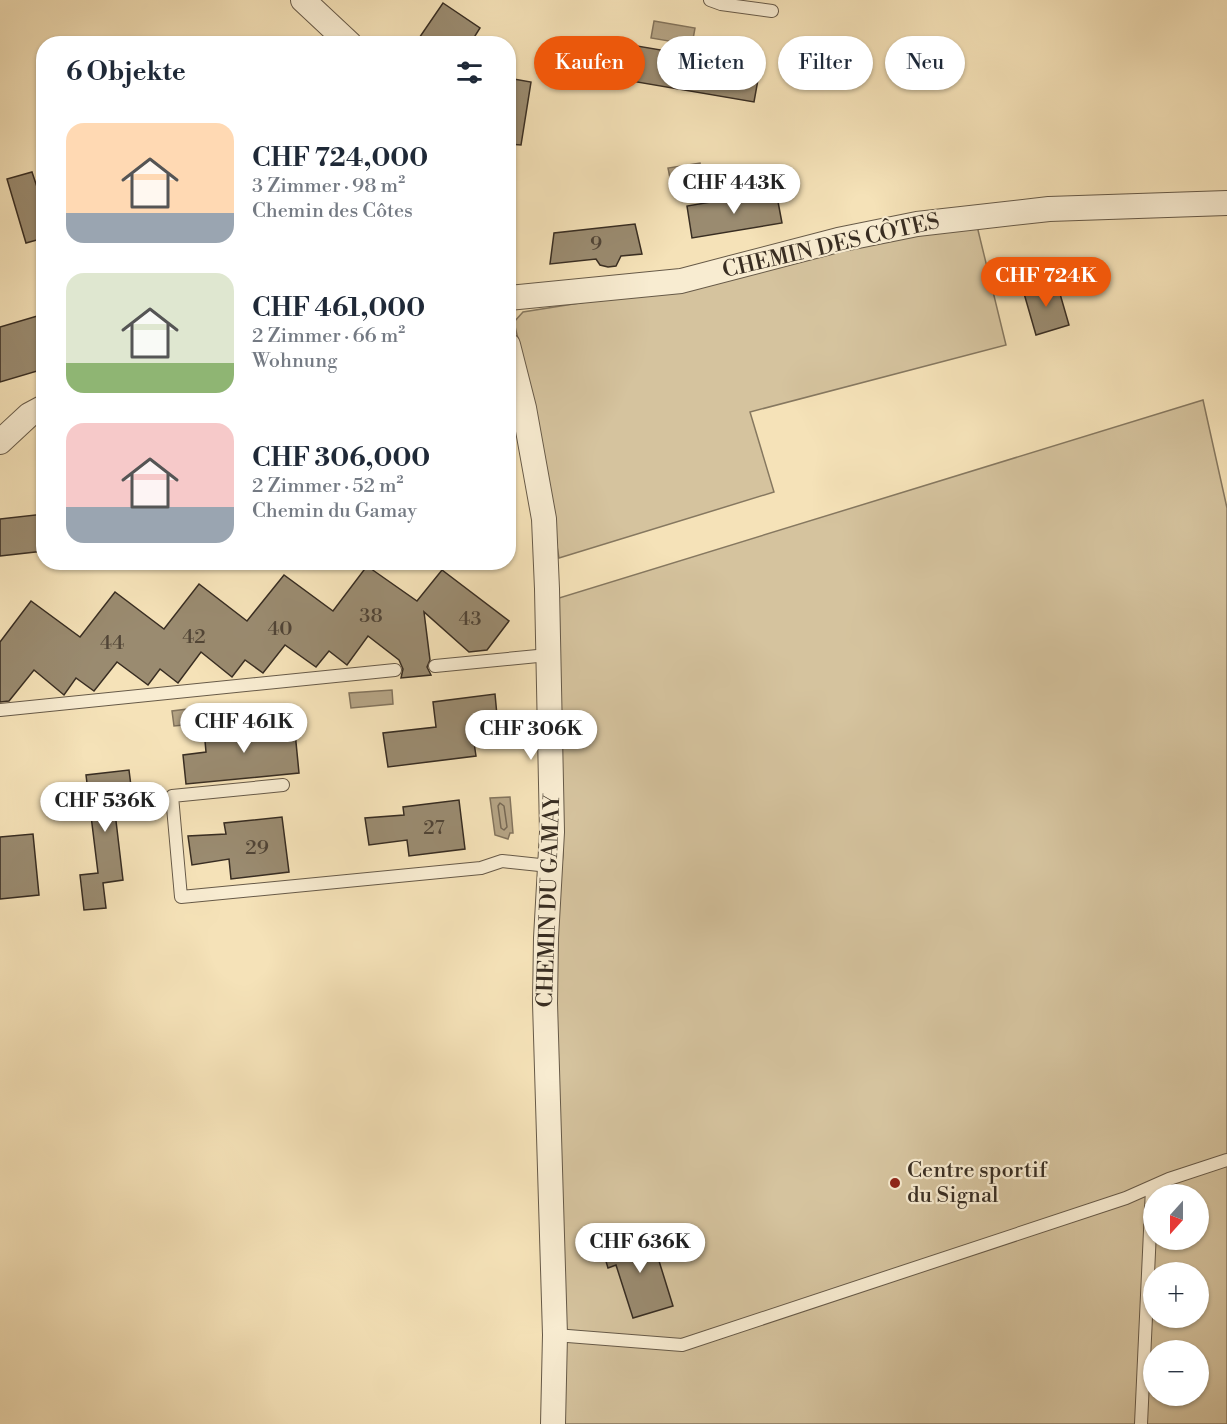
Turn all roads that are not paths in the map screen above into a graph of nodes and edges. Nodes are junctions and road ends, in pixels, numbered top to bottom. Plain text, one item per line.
1 (303, 0) edge
2 (710, 0) edge
3 (772, 11) dead end
4 (341, 36) edge
5 (1227, 203) edge
6 (516, 297) edge
7 (516, 376) edge
8 (36, 411) edge
9 (0, 442) edge
10 (548, 655) junction
11 (435, 666) dead end
12 (395, 670) dead end
13 (0, 710) edge
14 (284, 785) dead end
15 (549, 866) junction
16 (1227, 1160) edge
17 (1160, 1184) edge
18 (1143, 1191) edge
19 (1149, 1250) edge
20 (555, 1335) junction
21 (553, 1424) edge
22 (1141, 1424) edge

1 - 4 street
2 - 3 lane
5 - 6 street, CHEMIN DES CÔTES
7 - 10 street, CHEMIN DU GAMAY
8 - 9 street
10 - 11 lane
10 - 15 street, CHEMIN DU GAMAY
12 - 13 lane
14 - 15 lane
15 - 20 street, CHEMIN DU GAMAY
16 - 17 lane
18 - 20 lane
19 - 22 lane
20 - 21 street, CHEMIN DU GAMAY

